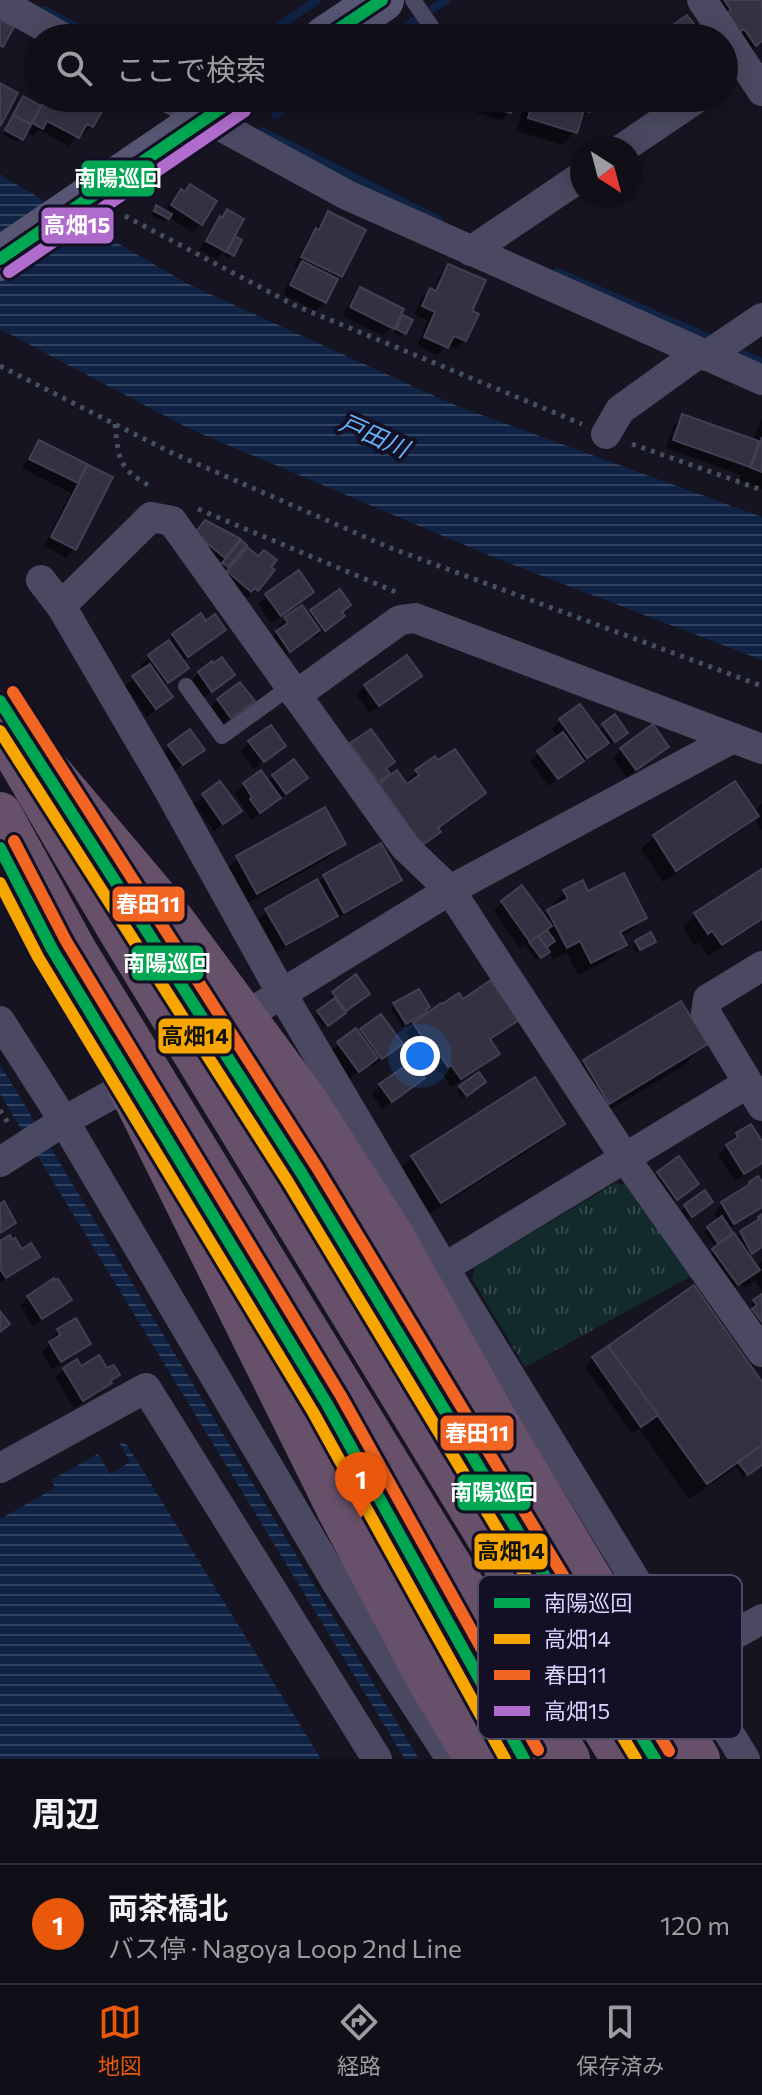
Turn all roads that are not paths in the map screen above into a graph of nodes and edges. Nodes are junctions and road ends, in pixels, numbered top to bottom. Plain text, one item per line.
1 (382, 0) edge
2 (413, 0) edge
3 (702, 0) edge
4 (0, 2) edge
5 (39, 24) edge
6 (346, 24) edge
7 (429, 24) edge
8 (717, 24) edge
9 (744, 66) edge
10 (762, 91) edge
11 (194, 112) edge
12 (214, 112) edge
13 (676, 112) edge
14 (641, 136) edge
15 (570, 184) edge
16 (471, 251) junction
17 (0, 259) edge
18 (762, 318) edge
19 (703, 354) junction
20 (762, 380) edge
21 (606, 434) road end
22 (41, 580) dead end
23 (61, 606) junction
24 (186, 686) dead end
25 (293, 691) junction
26 (0, 701) edge
27 (0, 727) edge
28 (733, 738) junction
29 (762, 749) edge
30 (36, 756) junction
31 (0, 814) edge
32 (0, 848) edge
33 (450, 890) junction
34 (762, 966) edge
35 (271, 1000) junction
36 (0, 1021) edge
37 (108, 1043) junction
38 (755, 1095) edge
39 (109, 1096) dead end
40 (46, 1132) junction
41 (625, 1158) junction
42 (0, 1162) edge
43 (444, 1268) junction
44 (762, 1352) edge
45 (0, 1468) edge
46 (511, 1575) edge
47 (544, 1575) edge
48 (590, 1575) edge
49 (632, 1575) edge
50 (478, 1612) edge
51 (762, 1619) edge
52 (742, 1630) edge
53 (478, 1700) edge
54 (431, 1726) junction
55 (478, 1727) edge
56 (490, 1739) edge
57 (556, 1739) edge
58 (611, 1739) edge
59 (643, 1739) edge
60 (686, 1739) edge
61 (733, 1739) edge
62 (505, 1753) edge
63 (377, 1759) edge
64 (451, 1759) edge
65 (568, 1759) edge
66 (623, 1759) edge
67 (655, 1759) edge
68 (698, 1759) edge
69 (745, 1759) edge

1 - 6 street
2 - 7 lane
3 - 8 street
4 - 5 street
9 - 10 street
11 - 17 street
12 - 16 street
13 - 14 street
15 - 16 street
16 - 19 street
18 - 19 street
19 - 20 street
19 - 21 street
22 - 23 street
23 - 25 street
23 - 35 street
24 - 25 lane
25 - 28 street
25 - 33 street
26 - 30 highway
27 - 46 highway, bridge
28 - 29 street
28 - 33 street
30 - 47 highway
30 - 48 highway
31 - 50 highway, bridge
32 - 37 highway
33 - 35 street
33 - 41 street
34 - 38 street
35 - 43 street
36 - 40 street
37 - 53 highway
37 - 55 highway, bridge
38 - 41 street
39 - 40 street
40 - 42 street
40 - 54 street
41 - 43 street
41 - 44 street
43 - 49 street
45 - 63 street
51 - 52 street
54 - 62 street
54 - 64 street
56 - 62 highway, bridge
57 - 65 highway, bridge
58 - 66 highway, bridge
59 - 67 highway
60 - 68 highway
61 - 69 street

